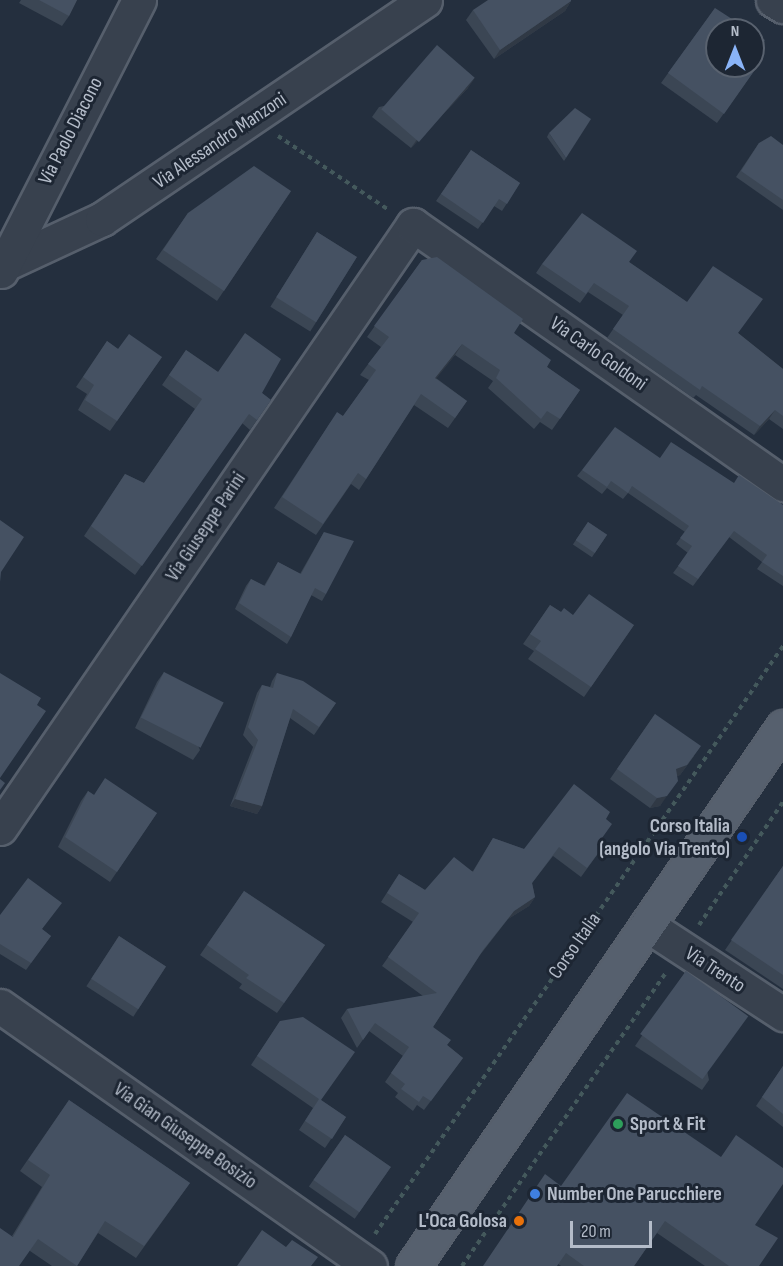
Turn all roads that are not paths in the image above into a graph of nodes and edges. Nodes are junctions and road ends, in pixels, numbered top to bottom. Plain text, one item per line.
1 (139, 0) edge
2 (425, 0) edge
3 (773, 0) edge
4 (783, 6) edge
5 (412, 225) joint
6 (3, 268) edge
7 (783, 483) edge
8 (783, 727) edge
9 (0, 828) edge
10 (647, 926) junction
11 (0, 1006) edge
12 (783, 1014) edge
13 (368, 1256) edge
14 (413, 1266) edge

1 - 6 street, Via Paolo Diacono
2 - 6 street, Via Alessandro Manzoni
3 - 4 street
5 - 7 street, Via Carlo Goldoni
5 - 9 street, Via Giuseppe Parini
8 - 10 main road
10 - 12 street, Via Trento
10 - 14 main road
11 - 13 street, Via Gian Giuseppe Bosizio

